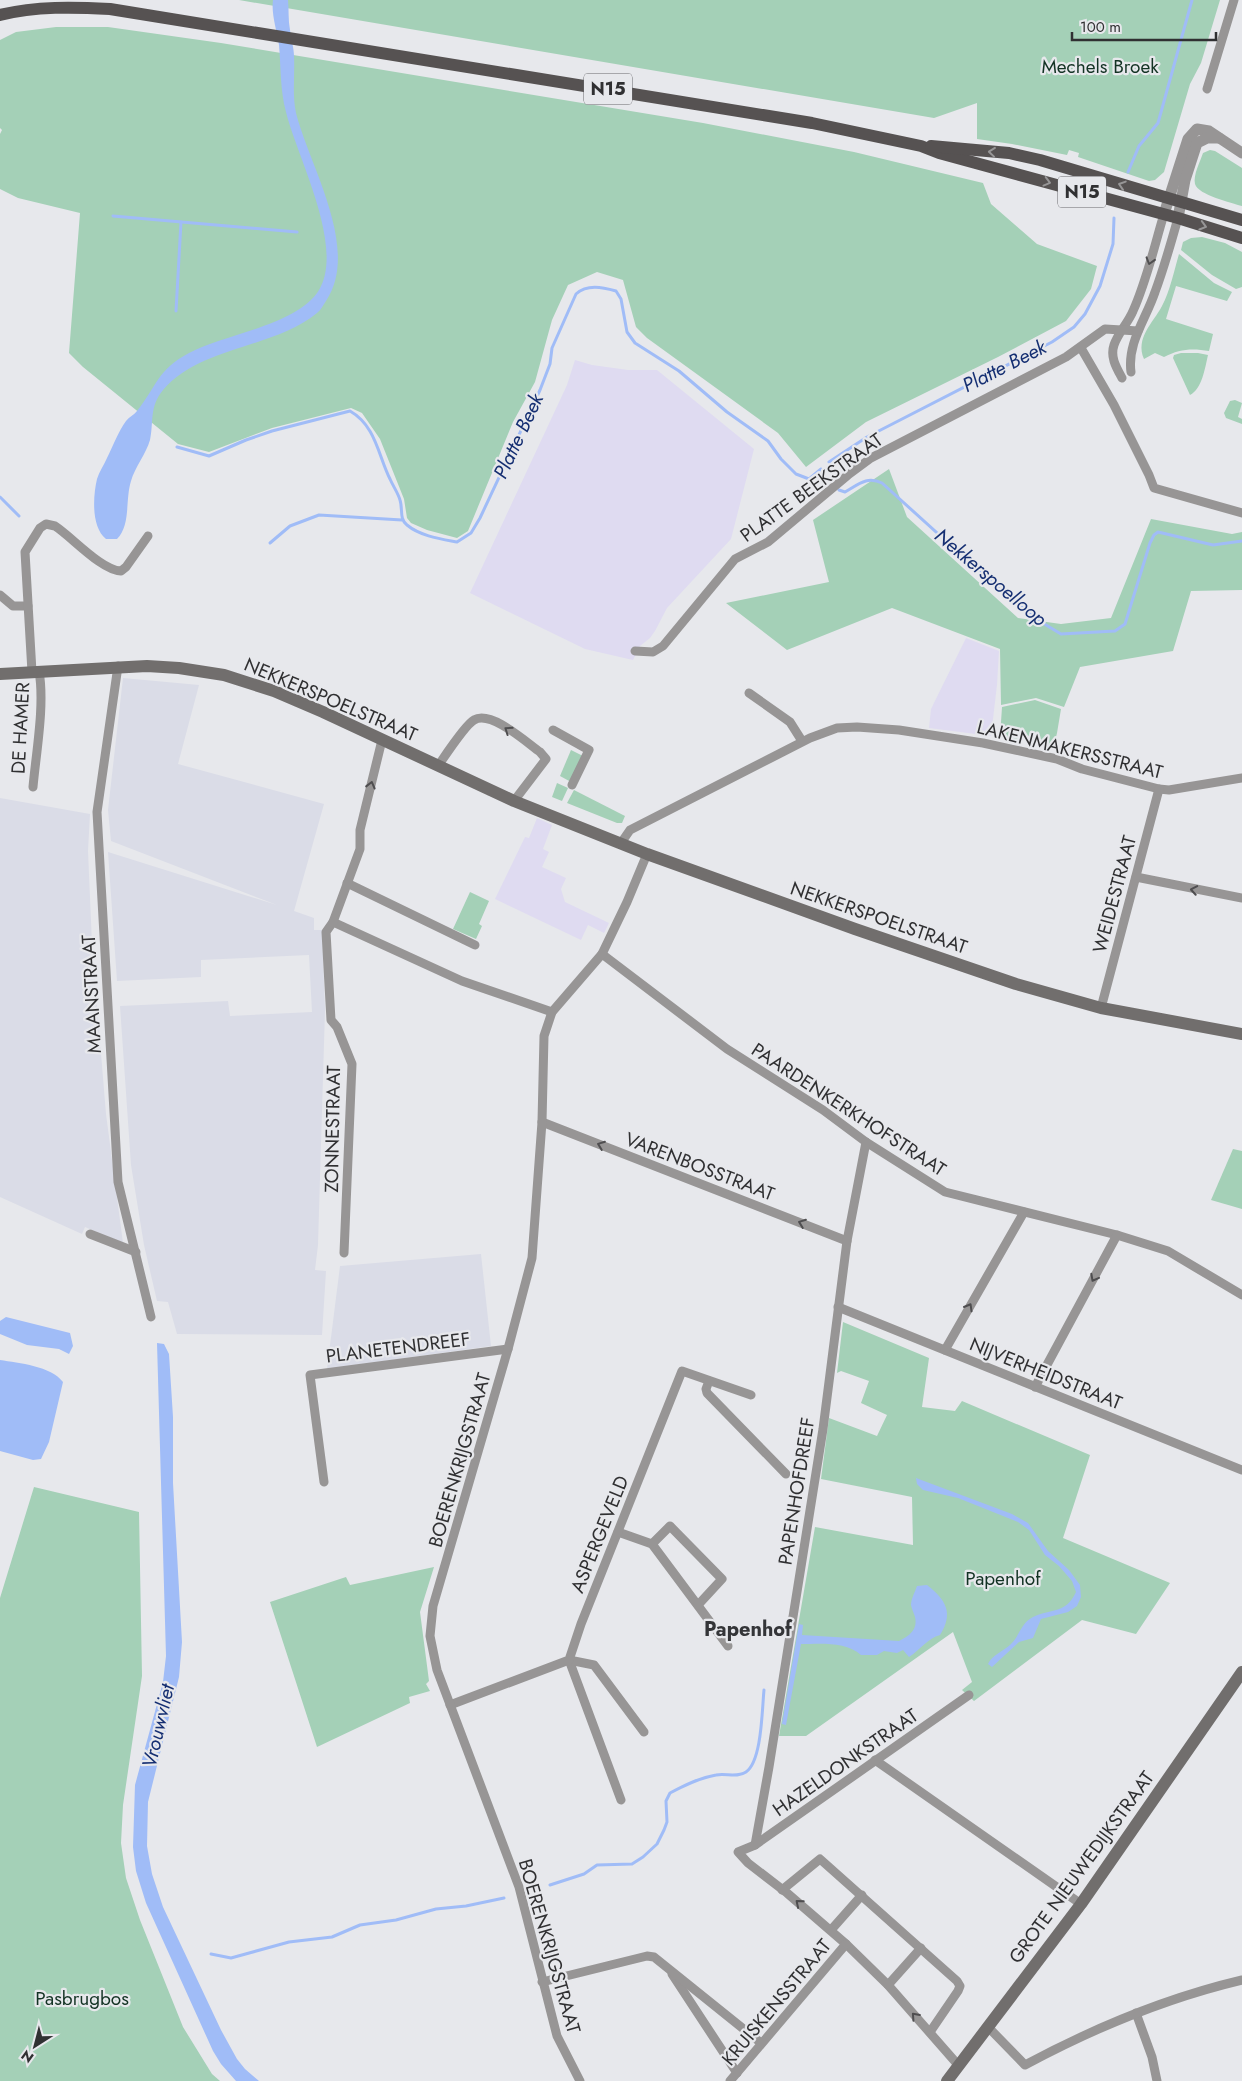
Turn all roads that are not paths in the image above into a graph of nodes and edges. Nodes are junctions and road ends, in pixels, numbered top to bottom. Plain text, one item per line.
1 (1234, 0) edge
2 (64, 8) junction
3 (0, 15) edge
4 (0, 20) edge
5 (1207, 89) dead end
6 (921, 146) junction
7 (1242, 153) edge
8 (1174, 201) junction
9 (1164, 214) junction
10 (1178, 218) junction
11 (1242, 220) edge
12 (1242, 238) edge
13 (1122, 331) junction
14 (1138, 331) junction
15 (1081, 348) junction
16 (1131, 372) dead end
17 (1122, 378) dead end
18 (1242, 513) edge
19 (148, 536) dead end
20 (0, 595) edge
21 (28, 606) junction
22 (635, 651) dead end
23 (118, 666) junction
24 (36, 672) junction
25 (0, 674) edge
26 (749, 693) dead end
27 (553, 730) dead end
28 (382, 740) junction
29 (802, 741) junction
30 (438, 766) junction
31 (1242, 778) edge
32 (572, 786) dead end
33 (33, 787) dead end
34 (1158, 789) junction
35 (514, 800) junction
36 (621, 843) junction
37 (647, 854) junction
38 (1136, 877) junction
39 (347, 883) junction
40 (1242, 898) edge
41 (333, 922) junction
42 (476, 944) dead end
43 (602, 954) junction
44 (1101, 1008) junction
45 (552, 1012) junction
46 (1242, 1034) edge
47 (542, 1122) junction
48 (866, 1142) junction
49 (1024, 1212) junction
50 (90, 1234) dead end
51 (1117, 1235) junction
52 (847, 1241) junction
53 (136, 1252) junction
54 (344, 1253) dead end
55 (1242, 1295) edge
56 (838, 1307) junction
57 (151, 1317) dead end
58 (508, 1349) junction
59 (945, 1350) junction
60 (709, 1380) junction
61 (1035, 1386) junction
62 (751, 1396) dead end
63 (1242, 1470) edge
64 (786, 1474) dead end
65 (324, 1482) dead end
66 (618, 1532) junction
67 (652, 1544) junction
68 (698, 1605) junction
69 (728, 1646) dead end
70 (569, 1660) junction
71 (1242, 1672) edge
72 (969, 1696) dead end
73 (450, 1705) junction
74 (644, 1732) dead end
75 (875, 1760) junction
76 (621, 1800) dead end
77 (755, 1845) junction
78 (782, 1890) junction
79 (862, 1895) junction
80 (1081, 1904) junction
81 (832, 1930) junction
82 (846, 1944) junction
83 (921, 1948) junction
84 (668, 1967) junction
85 (1242, 1980) edge
86 (542, 1982) junction
87 (888, 1985) junction
88 (1136, 2012) junction
89 (988, 2027) junction
90 (930, 2032) junction
91 (761, 2043) junction
92 (959, 2066) junction
93 (737, 2073) junction
94 (580, 2081) edge
95 (730, 2081) edge
96 (947, 2081) edge
97 (1156, 2081) edge

1 - 5 street
2 - 3 main road, N15
2 - 4 main road, N15
2 - 6 main road, N15
8 -> 6 main road, N15
6 -> 9 main road, N15
7 - 8 street
8 - 9 street
8 - 10 street
8 - 11 main road, N15
9 - 10 main road, N15
9 -> 13 street
10 -> 12 main road, N15
10 - 14 street
13 - 14 street, PLATTE BEEKSTRAAT
13 - 15 street, PLATTE BEEKSTRAAT
13 - 17 street
14 - 16 street
15 - 18 street
15 - 22 street, PLATTE BEEKSTRAAT
19 - 21 street, DE HAMER
20 - 21 street
21 - 24 street, DE HAMER
23 - 24 main road, NEKKERSPOELSTRAAT
23 - 28 main road, NEKKERSPOELSTRAAT
23 - 53 street, MAANSTRAAT
24 - 25 main road, NEKKERSPOELSTRAAT
24 - 33 street, DE HAMER
26 - 29 street
27 - 32 street
28 - 30 main road, NEKKERSPOELSTRAAT
39 -> 28 street, ZONNESTRAAT
29 - 34 street, LAKENMAKERSSTRAAT
29 - 36 street, LAKENMAKERSSTRAAT
30 - 35 main road, NEKKERSPOELSTRAAT
35 -> 30 street
31 - 34 street, LAKENMAKERSSTRAAT
34 - 38 street, WEIDESTRAAT
35 - 36 main road, NEKKERSPOELSTRAAT
36 - 37 main road, NEKKERSPOELSTRAAT
37 - 43 street, BOERENKRIJGSTRAAT
37 - 44 main road, NEKKERSPOELSTRAAT
40 -> 38 street
38 - 44 street, WEIDESTRAAT
39 - 41 street, ZONNESTRAAT
39 - 42 street
41 - 45 street
41 - 54 street, ZONNESTRAAT
43 - 45 street, BOERENKRIJGSTRAAT
43 - 48 street, PAARDENKERKHOFSTRAAT
44 - 46 main road, NEKKERSPOELSTRAAT
45 - 47 street, BOERENKRIJGSTRAAT
52 -> 47 street, VARENBOSSTRAAT
47 - 58 street, BOERENKRIJGSTRAAT
48 - 49 street, PAARDENKERKHOFSTRAAT
48 - 52 street, PAPENHOFDREEF
49 - 51 street, PAARDENKERKHOFSTRAAT
59 -> 49 street
50 - 53 street
51 - 55 street, PAARDENKERKHOFSTRAAT
51 -> 61 street
52 - 56 street, PAPENHOFDREEF
53 - 57 street, MAANSTRAAT
56 - 59 street, NIJVERHEIDSTRAAT
56 - 77 street, PAPENHOFDREEF
58 - 65 street, PLANETENDREEF
58 - 73 street, BOERENKRIJGSTRAAT
59 - 61 street, NIJVERHEIDSTRAAT
60 - 62 street, ASPERGEVELD
60 - 64 street
60 - 66 street, ASPERGEVELD
61 - 63 street, NIJVERHEIDSTRAAT
66 - 67 street
66 - 70 street, ASPERGEVELD
67 - 68 street
67 - 68 street
68 - 69 street
70 - 73 street
70 - 74 street
70 - 76 street
71 - 80 main road, GROTE NIEUWEDIJKSTRAAT
72 - 75 street, HAZELDONKSTRAAT
73 - 86 street, BOERENKRIJGSTRAAT
75 - 77 street, HAZELDONKSTRAAT
75 - 80 street
77 - 78 street, HAZELDONKSTRAAT
78 - 79 street
81 -> 78 street
79 - 81 street
79 - 83 street
80 - 89 main road, GROTE NIEUWEDIJKSTRAAT
81 - 82 street
82 - 87 street
82 - 91 street, KRUISKENSSTRAAT
83 - 87 street
83 - 90 street
84 - 86 street
84 - 91 street
84 - 93 street
85 - 88 street
86 - 94 street, BOERENKRIJGSTRAAT
90 -> 87 street
88 - 89 street
88 - 97 street
89 - 92 main road, GROTE NIEUWEDIJKSTRAAT
90 - 92 street
91 - 93 street, KRUISKENSSTRAAT
92 - 96 main road, GROTE NIEUWEDIJKSTRAAT
93 - 95 street, KRUISKENSSTRAAT

